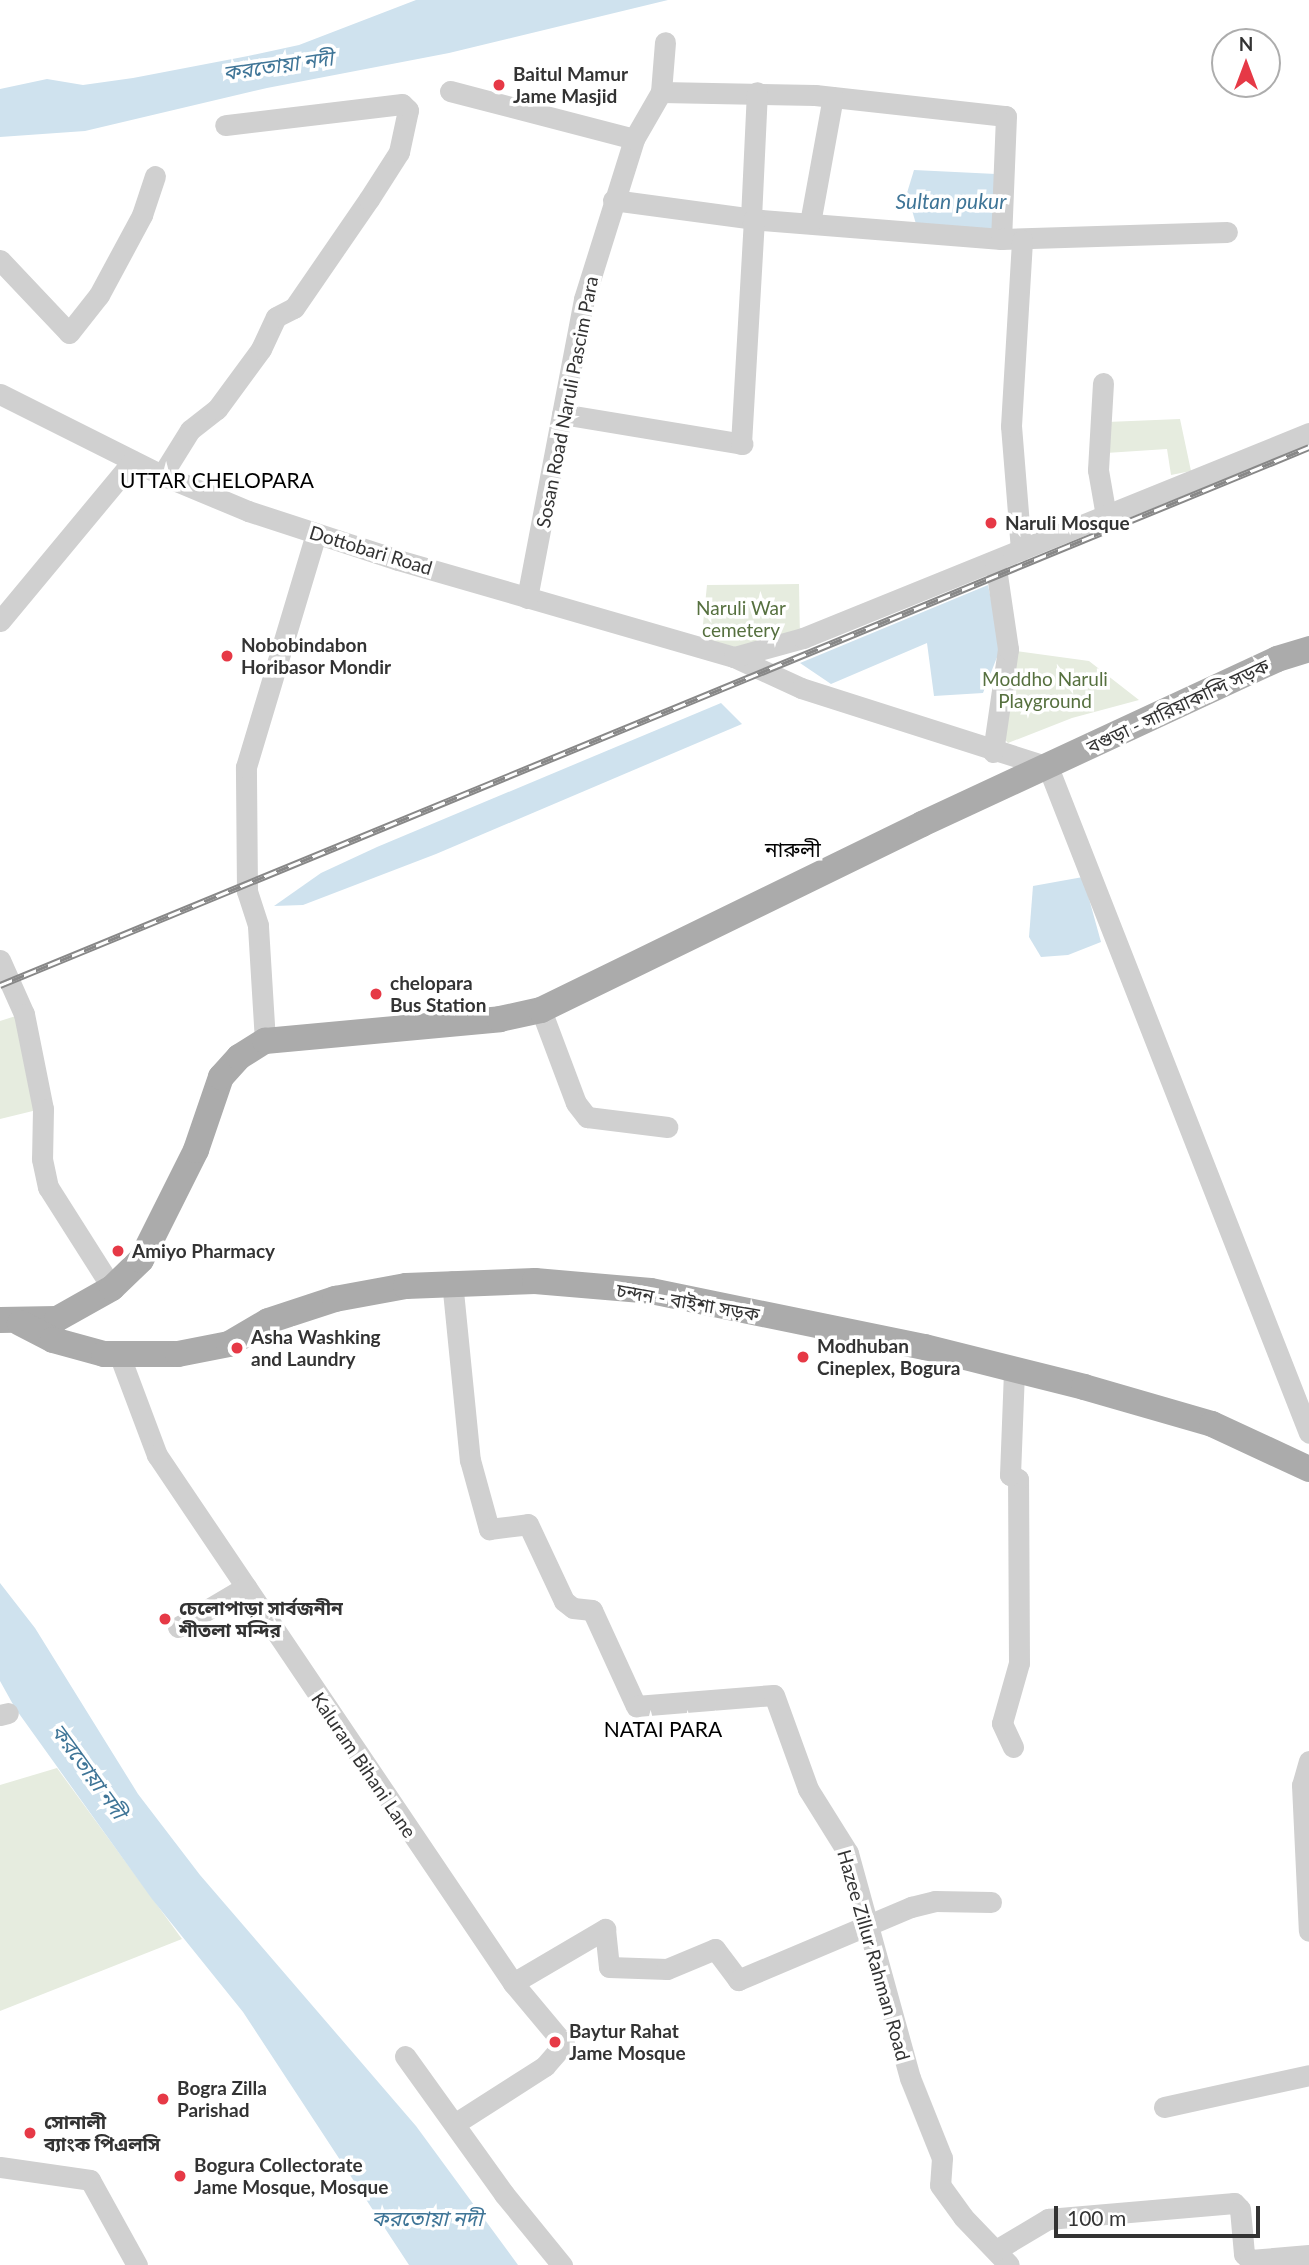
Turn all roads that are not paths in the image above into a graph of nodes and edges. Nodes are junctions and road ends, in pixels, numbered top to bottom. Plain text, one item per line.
1 (665, 41) dead end
2 (450, 91) dead end
3 (661, 92) junction
4 (757, 92) junction
5 (832, 97) junction
6 (225, 125) dead end
7 (634, 139) junction
8 (155, 176) dead end
9 (613, 200) junction
10 (753, 218) junction
11 (810, 223) junction
12 (1227, 232) dead end
13 (1012, 239) junction
14 (0, 260) edge
15 (1103, 383) dead end
16 (0, 394) edge
17 (562, 414) junction
18 (1309, 433) edge
19 (133, 461) junction
20 (162, 475) junction
21 (1106, 516) junction
22 (316, 534) junction
23 (1021, 550) junction
24 (995, 561) junction
25 (527, 598) junction
26 (0, 621) edge
27 (1309, 649) edge
28 (734, 657) junction
29 (993, 752) junction
30 (1048, 767) junction
31 (0, 960) edge
32 (541, 1010) junction
33 (265, 1041) junction
34 (667, 1127) dead end
35 (452, 1281) junction
36 (112, 1288) junction
37 (10, 1322) edge
38 (119, 1354) junction
39 (1014, 1368) junction
40 (1309, 1433) edge
41 (1309, 1469) edge
42 (246, 1587) junction
43 (178, 1627) dead end
44 (1013, 1747) dead end
45 (1309, 1761) edge
46 (991, 1902) dead end
47 (869, 1926) junction
48 (1309, 1931) edge
49 (513, 1983) junction
50 (405, 2056) dead end
51 (1309, 2075) edge
52 (1164, 2107) dead end
53 (456, 2123) junction
54 (0, 2167) edge
55 (1309, 2255) edge
56 (1003, 2258) edge
57 (137, 2265) edge
58 (562, 2265) edge

1 - 3 street, Sosan Road Naruli Pascim Para
2 - 7 street
3 - 4 street
3 - 7 street, Sosan Road Naruli Pascim Para
4 - 5 street
4 - 10 street
5 - 11 street
5 - 13 street
6 - 20 street
7 - 9 street, Sosan Road Naruli Pascim Para
8 - 14 street
9 - 10 street
9 - 17 street, Sosan Road Naruli Pascim Para
10 - 11 street
10 - 17 street
11 - 13 street
12 - 13 street
13 - 23 street
15 - 21 street
16 - 19 street, Dottobari Road
17 - 25 street, Sosan Road Naruli Pascim Para
18 - 21 street
19 - 20 street, Dottobari Road
19 - 26 street
20 - 22 street, Dottobari Road
21 - 23 street
22 - 25 street, Dottobari Road
22 - 33 street
23 - 24 street
24 - 28 street
24 - 29 street
25 - 28 street, Dottobari Road
27 - 30 main road, বগুড়া - সারিয়াকান্দি সড়ক
28 - 29 street, Dottobari Road
29 - 30 street, Dottobari Road
30 - 32 main road, বগুড়া - সারিয়াকান্দি সড়ক
30 - 40 street
31 - 36 street
32 - 33 main road, বগুড়া - সারিয়াকান্দি সড়ক
32 - 34 street
33 - 36 main road
35 - 38 main road, চন্দন - বাইশা সড়ক
35 - 39 main road, চন্দন - বাইশা সড়ক
35 - 47 street, Hazee Zillur Rahman Road
36 - 37 main road
37 - 38 main road, চন্দন - বাইশা সড়ক
38 - 42 street, Kaluram Bihani Lane
39 - 41 main road, চন্দন - বাইশা সড়ক
39 - 44 street
42 - 43 street
42 - 49 street, Kaluram Bihani Lane
45 - 48 street
46 - 47 street
47 - 49 street
47 - 56 street, Hazee Zillur Rahman Road
49 - 53 street, Kaluram Bihani Lane
50 - 53 street
51 - 52 street
53 - 58 street
54 - 57 street
55 - 56 street

